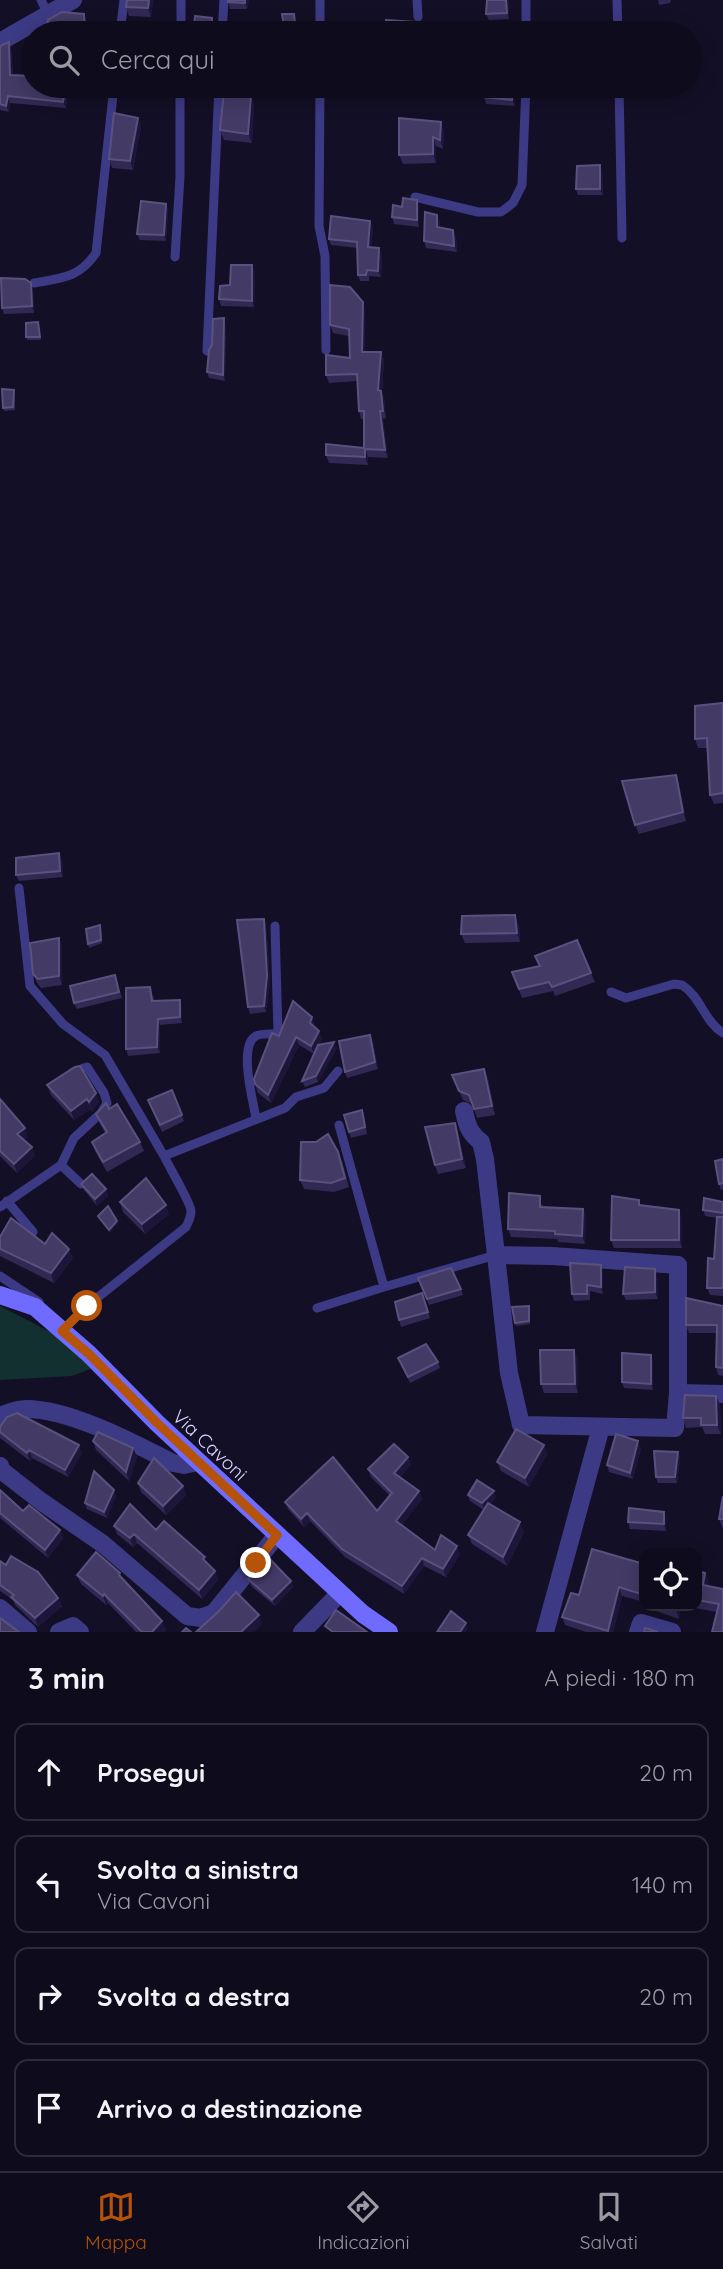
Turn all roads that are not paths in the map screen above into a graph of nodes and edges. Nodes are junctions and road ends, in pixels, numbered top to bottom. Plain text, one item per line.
1 (73, 0) edge
2 (124, 0) edge
3 (181, 0) edge
4 (224, 0) edge
5 (320, 0) edge
6 (417, 0) edge
7 (526, 0) edge
8 (617, 0) edge
9 (44, 7) edge
10 (418, 17) dead end
11 (26, 21) edge
12 (121, 21) edge
13 (181, 21) edge
14 (223, 21) edge
15 (320, 21) edge
16 (526, 21) edge
17 (618, 21) edge
18 (21, 25) edge
19 (0, 42) edge
20 (113, 98) edge
21 (180, 98) edge
22 (218, 98) edge
23 (320, 98) edge
24 (526, 98) edge
25 (619, 98) edge
26 (415, 197) edge
27 (622, 238) dead end
28 (175, 257) dead end
29 (34, 283) edge
30 (326, 350) dead end
31 (207, 351) edge
32 (19, 888) dead end
33 (275, 926) dead end
34 (611, 992) dead end
35 (723, 1033) edge
36 (338, 1071) dead end
37 (67, 1076) edge
38 (464, 1111) dead end
39 (256, 1118) junction
40 (340, 1125) dead end
41 (164, 1156) junction
42 (61, 1165) junction
43 (81, 1184) edge
44 (4, 1204) edge
45 (33, 1232) edge
46 (496, 1255) junction
47 (0, 1276) edge
48 (384, 1287) junction
49 (0, 1295) edge
50 (317, 1308) dead end
51 (59, 1328) junction
52 (678, 1393) junction
53 (723, 1394) edge
54 (0, 1416) edge
55 (601, 1427) junction
56 (198, 1462) junction
57 (0, 1466) edge
58 (277, 1535) junction
59 (340, 1593) junction
60 (0, 1608) edge
61 (28, 1632) edge
62 (59, 1632) edge
63 (80, 1632) edge
64 (302, 1632) edge
65 (389, 1632) edge
66 (545, 1632) edge
67 (638, 1632) edge
68 (672, 1632) edge

1 - 9 street
2 - 12 lane
3 - 13 lane
4 - 14 lane
5 - 15 lane
6 - 10 lane
7 - 16 lane
8 - 17 lane
9 - 11 street
18 - 19 street
20 - 29 lane
21 - 28 lane
22 - 31 lane
23 - 30 lane
24 - 26 lane
25 - 27 lane
32 - 41 lane
33 - 39 lane
34 - 35 lane
36 - 39 lane
37 - 42 lane
38 - 46 street
39 - 41 lane
40 - 48 lane
41 - 51 lane
42 - 43 lane
42 - 44 lane
44 - 45 lane
46 - 48 lane
46 - 52 street
46 - 55 street
47 - 51 lane
48 - 50 lane
49 - 51 street, Via Cavoni
51 - 56 street, Via Cavoni
52 - 53 street
52 - 55 street
54 - 56 street
55 - 66 street
56 - 58 street, Via Cavoni
57 - 58 street
58 - 59 street, Via Cavoni
59 - 64 street
59 - 65 street, Via Cavoni
60 - 61 street
62 - 63 street
67 - 68 street

